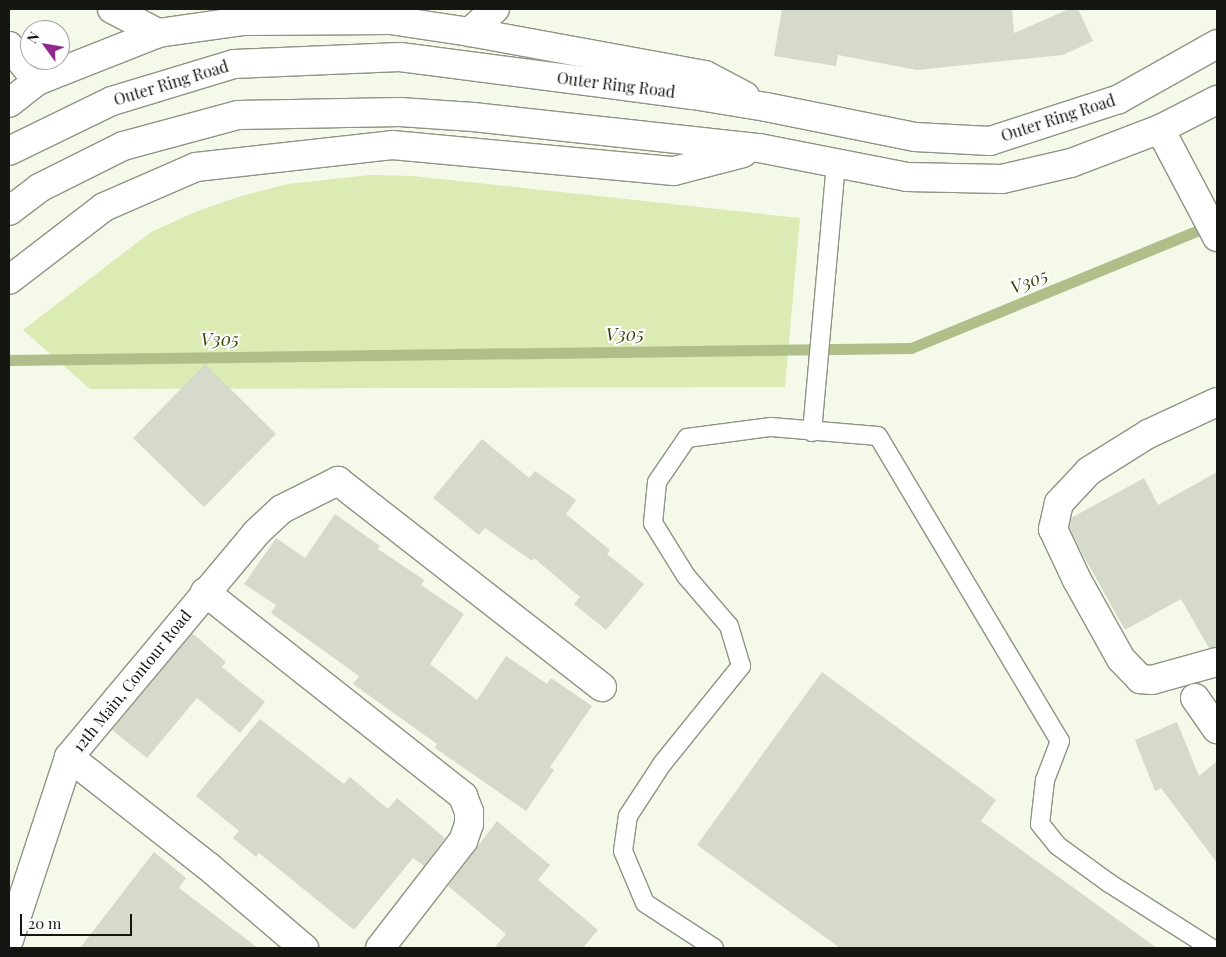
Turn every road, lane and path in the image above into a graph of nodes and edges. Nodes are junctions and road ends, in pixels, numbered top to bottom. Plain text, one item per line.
1 (112, 9) edge
2 (495, 9) edge
3 (470, 32) junction
4 (158, 33) junction
5 (1217, 44) edge
6 (9, 46) edge
7 (37, 81) junction
8 (1217, 100) edge
9 (9, 103) edge
10 (766, 107) junction
11 (1160, 129) junction
12 (759, 148) junction
13 (9, 151) edge
14 (836, 164) junction
15 (9, 211) edge
16 (1217, 237) edge
17 (9, 280) edge
18 (1217, 402) edge
19 (812, 432) junction
20 (205, 592) junction
21 (1217, 662) edge
22 (602, 687) dead end
23 (1195, 698) dead end
24 (1217, 729) edge
25 (69, 757) junction
26 (9, 940) edge
27 (304, 948) edge
28 (380, 948) edge
29 (714, 948) edge
30 (1211, 948) edge

1 - 4 main road
2 - 3 main road
3 - 4 main road
3 - 10 main road
4 - 7 main road
5 - 10 main road, Outer Ring Road
6 - 7 main road
7 - 9 main road
8 - 11 main road
10 - 13 main road, Outer Ring Road
11 - 14 main road
11 - 16 main road
12 - 14 main road
12 - 15 main road
12 - 17 main road
14 - 19 lane
18 - 21 main road
19 - 29 lane
19 - 30 lane
20 - 22 main road, 12th Main, Contour Road
20 - 25 main road, 12th Main, Contour Road
20 - 28 main road
23 - 24 main road
25 - 26 main road, 12th Main, Contour Road
25 - 27 main road

